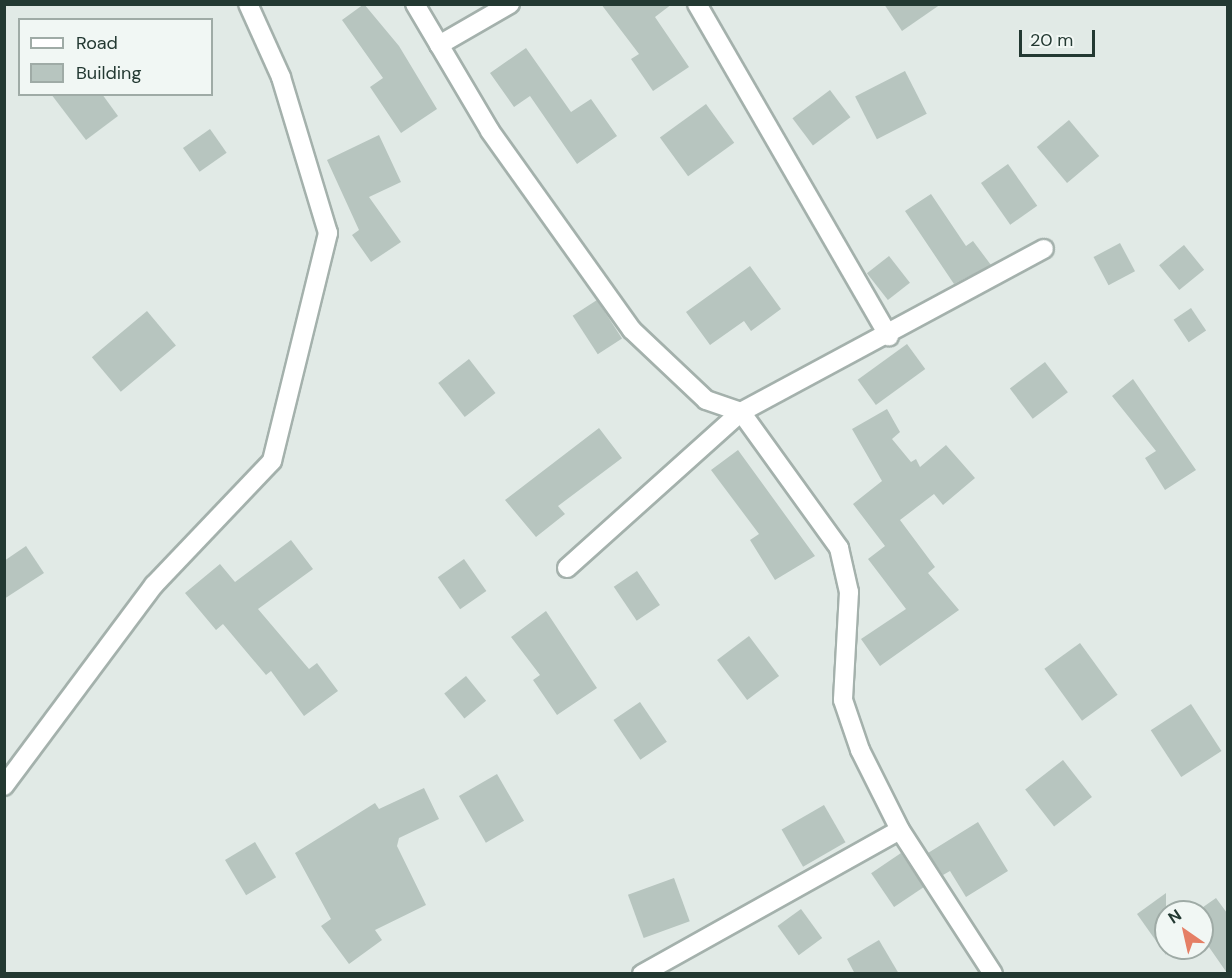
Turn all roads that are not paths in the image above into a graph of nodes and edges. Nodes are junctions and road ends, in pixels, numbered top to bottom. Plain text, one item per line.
1 (248, 4) edge
2 (415, 4) edge
3 (510, 4) edge
4 (697, 4) edge
5 (439, 45) junction
6 (1044, 249) dead end
7 (889, 337) junction
8 (741, 412) junction
9 (567, 568) dead end
10 (4, 786) edge
11 (900, 830) junction
12 (642, 974) edge
13 (993, 974) edge

1 - 10 street
2 - 5 street
3 - 5 street
4 - 7 street
5 - 8 street
6 - 7 street
7 - 8 street
8 - 9 street
8 - 11 street
11 - 12 street
11 - 13 street

